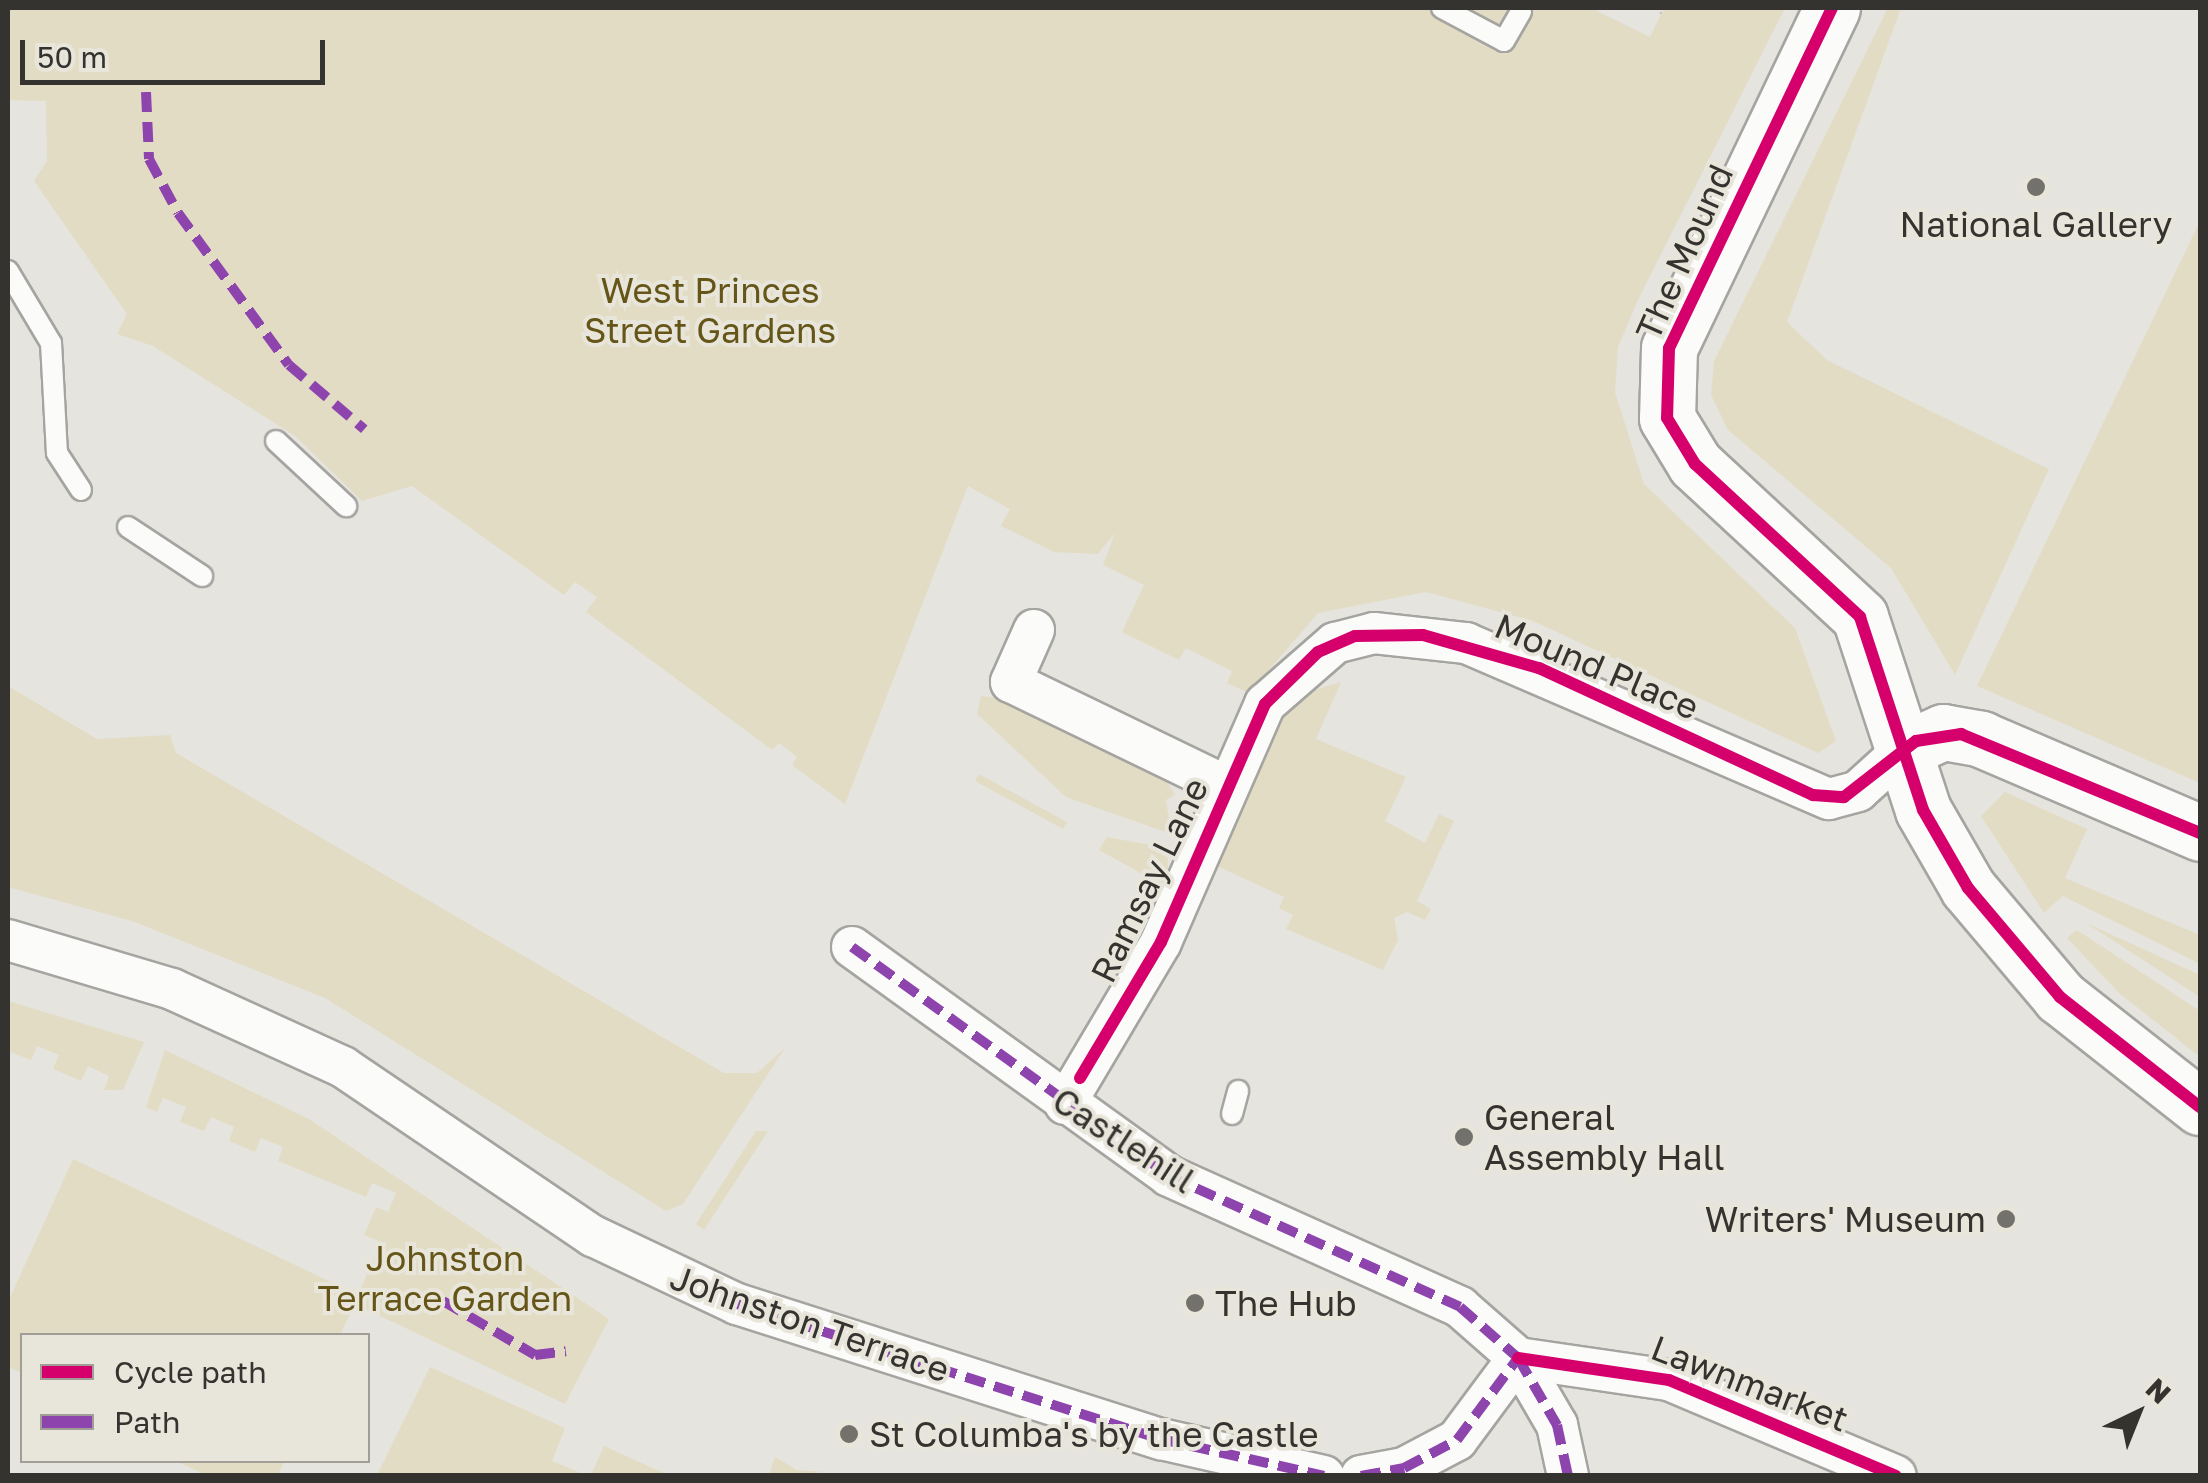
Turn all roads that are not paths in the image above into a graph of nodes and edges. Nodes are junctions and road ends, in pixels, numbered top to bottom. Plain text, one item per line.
1 (1442, 8) edge
2 (1832, 8) edge
3 (1521, 11) dead end
4 (8, 271) edge
5 (276, 441) dead end
6 (81, 490) dead end
7 (346, 506) dead end
8 (128, 526) dead end
9 (202, 576) dead end
10 (1034, 630) dead end
11 (1265, 704) joint
12 (1903, 750) junction
13 (1228, 786) junction
14 (2200, 833) edge
15 (8, 940) edge
16 (852, 947) dead end
17 (1072, 1091) junction
18 (1238, 1091) dead end
19 (2200, 1107) edge
20 (1232, 1114) dead end
21 (1518, 1358) junction
22 (1324, 1476) edge
23 (1362, 1476) edge
24 (1568, 1476) edge
25 (1896, 1476) edge

1 - 3 lane
2 - 12 street, The Mound
4 - 6 lane
5 - 7 lane
8 - 9 lane
10 - 13 street
11 - 12 street, Mound Place
11 - 13 street, Ramsay Lane
12 - 14 street
12 - 19 street, The Mound
13 - 17 street, Ramsay Lane
15 - 22 street, Johnston Terrace
16 - 17 street, Castlehill
17 - 21 street, Castlehill
18 - 20 lane
21 - 23 street
21 - 24 street
21 - 25 street, Lawnmarket

